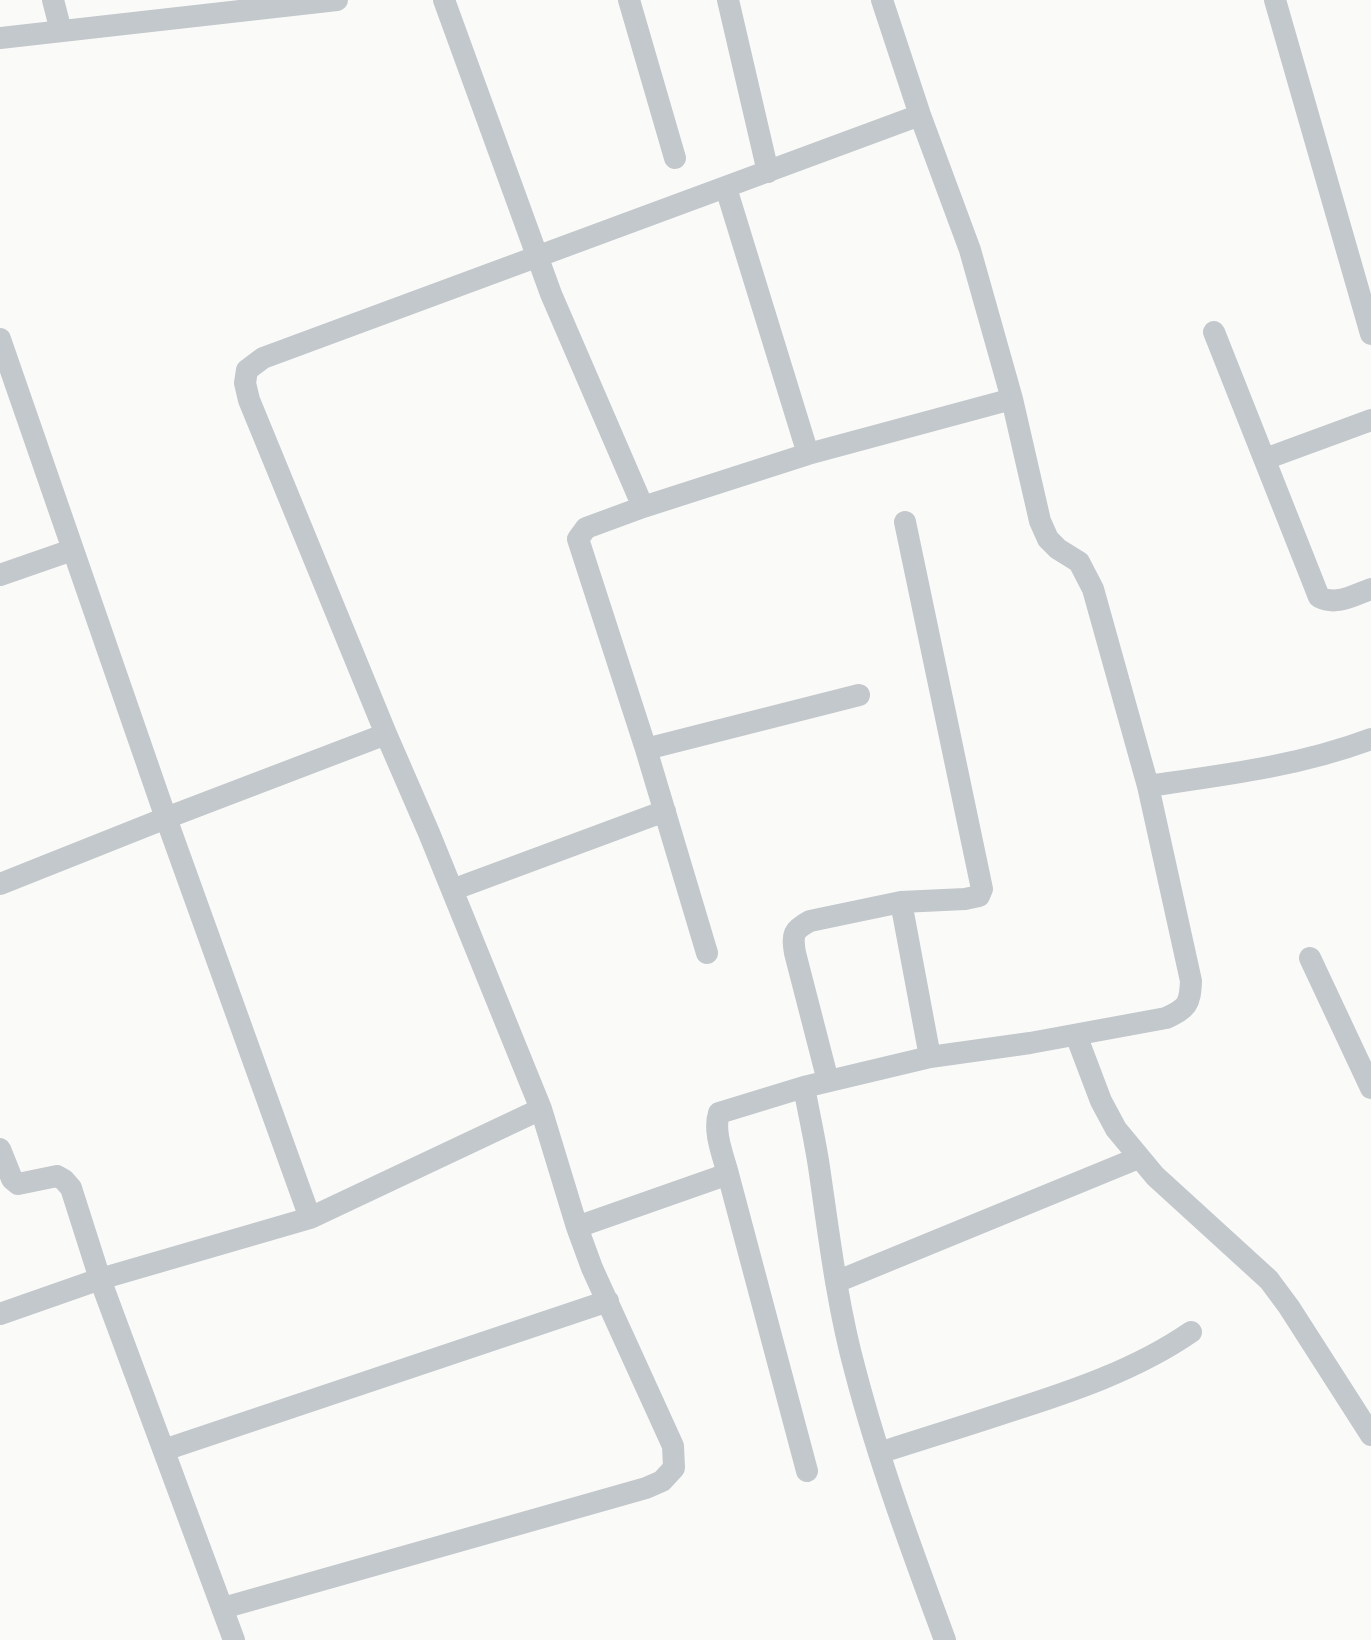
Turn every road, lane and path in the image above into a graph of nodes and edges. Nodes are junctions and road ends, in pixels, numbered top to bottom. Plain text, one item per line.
1 (53, 0) edge
2 (337, 0) edge
3 (444, 0) edge
4 (629, 0) edge
5 (728, 0) edge
6 (882, 0) edge
7 (1276, 0) edge
8 (61, 31) junction
9 (0, 38) edge
10 (920, 115) junction
11 (675, 158) dead end
12 (768, 172) junction
13 (726, 188) junction
14 (537, 256) junction
15 (1370, 329) edge
16 (1214, 332) dead end
17 (0, 338) edge
18 (1012, 399) junction
19 (1371, 420) edge
20 (808, 454) junction
21 (1264, 459) junction
22 (643, 507) junction
23 (905, 522) dead end
24 (72, 550) junction
25 (0, 575) edge
26 (1371, 589) edge
27 (859, 695) dead end
28 (386, 734) junction
29 (1371, 739) edge
30 (646, 749) junction
31 (1148, 786) junction
32 (665, 811) junction
33 (166, 818) junction
34 (0, 884) edge
35 (452, 890) junction
36 (901, 902) junction
37 (707, 953) dead end
38 (1310, 958) dead end
39 (1076, 1034) junction
40 (930, 1057) junction
41 (828, 1081) junction
42 (804, 1087) junction
43 (1371, 1088) edge
44 (541, 1109) junction
45 (0, 1149) edge
46 (1138, 1158) junction
47 (728, 1174) junction
48 (310, 1218) junction
49 (577, 1226) junction
50 (100, 1279) junction
51 (836, 1282) junction
52 (608, 1301) junction
53 (0, 1314) edge
54 (1191, 1332) dead end
55 (1371, 1435) edge
56 (164, 1450) junction
57 (879, 1453) junction
58 (807, 1471) dead end
59 (222, 1608) junction
60 (234, 1640) edge
61 (945, 1640) edge

1 - 8 street
2 - 8 street
3 - 14 street
4 - 11 street
5 - 12 street
6 - 10 street
7 - 15 street
8 - 9 street
10 - 12 street
10 - 18 street
12 - 13 street
13 - 14 street
13 - 20 street
14 - 22 street
14 - 28 street
16 - 21 street
17 - 24 street
18 - 20 street
18 - 31 street
19 - 21 street
20 - 22 street
21 - 26 street
22 - 30 street
23 - 36 street
24 - 25 street
24 - 33 street
27 - 30 street
28 - 33 street
28 - 35 street
29 - 31 street
30 - 32 street
31 - 39 street
32 - 35 street
32 - 37 street
33 - 34 street
33 - 48 street
35 - 44 street
36 - 40 street
36 - 41 street
38 - 43 street
39 - 40 street
39 - 46 street
40 - 41 street
41 - 42 street
42 - 47 street
42 - 51 street
44 - 48 street
44 - 49 street
45 - 50 street
46 - 51 street
46 - 55 street
47 - 49 street
47 - 58 street
48 - 50 street
49 - 52 street
50 - 53 street
50 - 56 street
51 - 57 street
52 - 56 street
52 - 59 street
54 - 57 street
56 - 59 street
57 - 61 street
59 - 60 street

